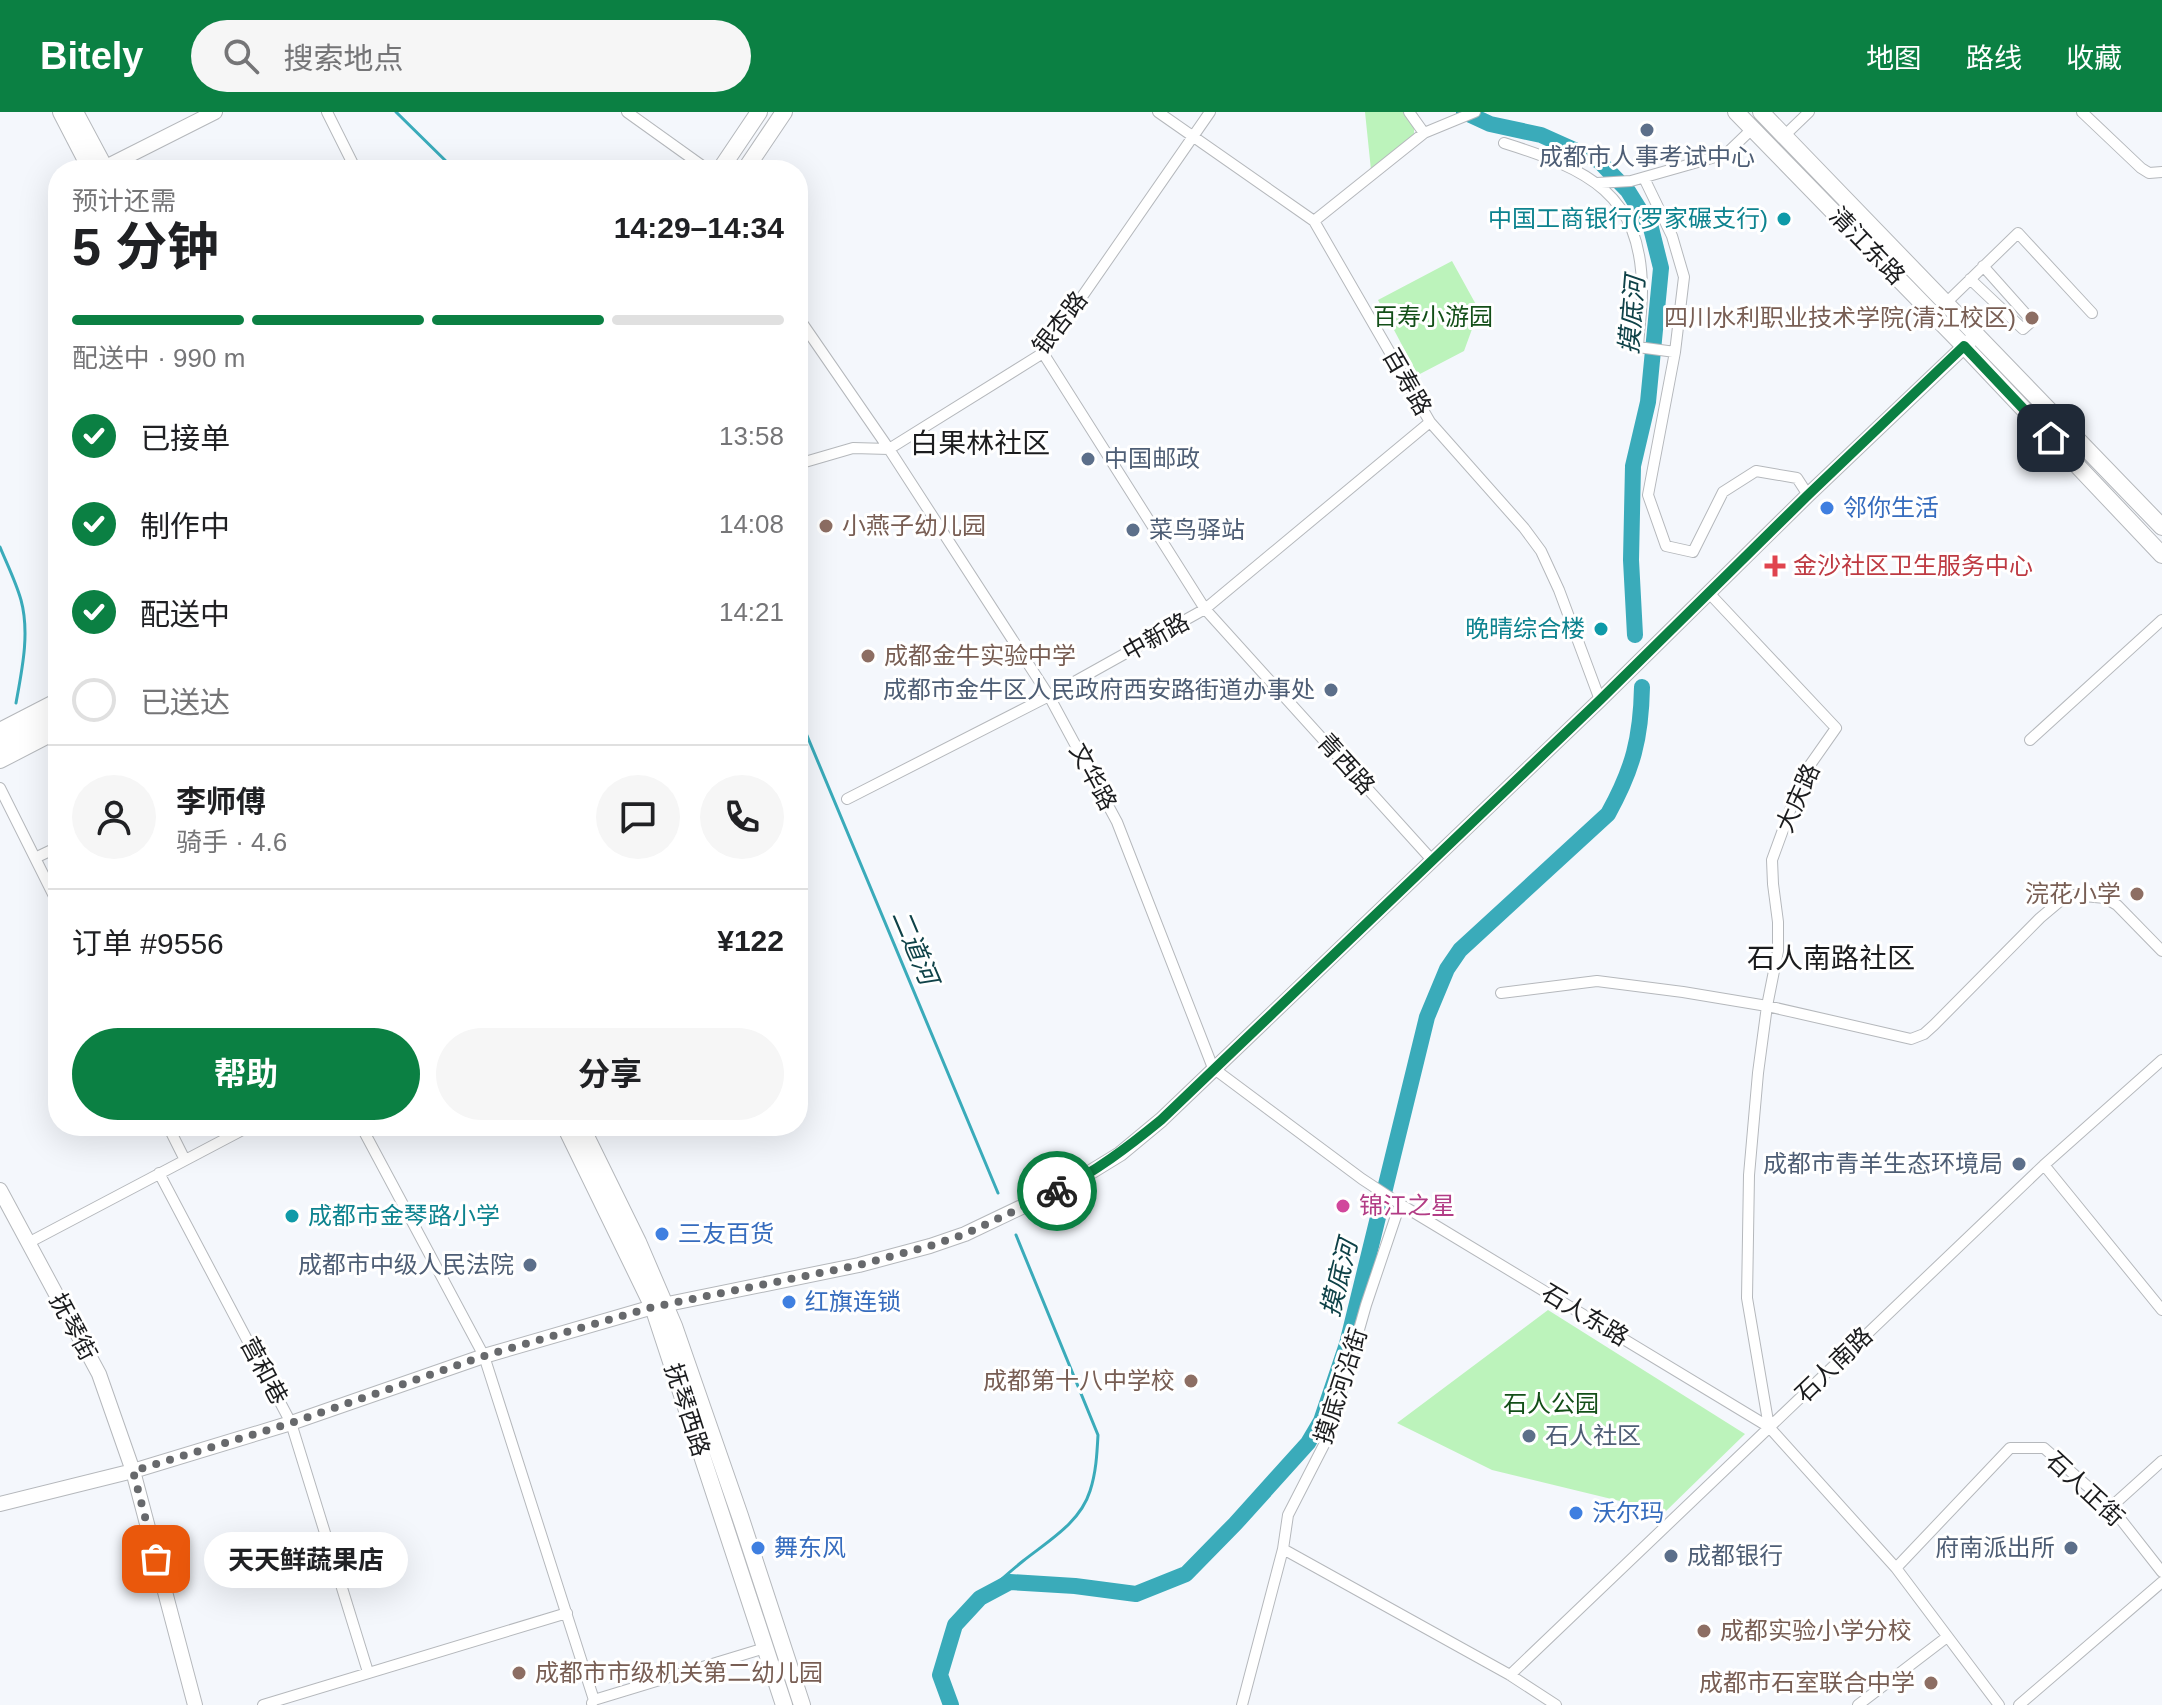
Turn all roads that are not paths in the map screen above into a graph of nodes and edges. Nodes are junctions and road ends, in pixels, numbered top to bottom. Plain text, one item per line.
1 (61, 112) edge
2 (75, 112) edge
3 (215, 112) edge
4 (327, 112) edge
5 (628, 112) edge
6 (759, 112) edge
7 (784, 112) edge
8 (1158, 112) edge
9 (1210, 112) edge
10 (1409, 112) edge
11 (1475, 112) edge
12 (1736, 112) edge
13 (1761, 112) edge
14 (1809, 112) edge
15 (2082, 112) edge
16 (1752, 129) junction
17 (1424, 133) junction
18 (1784, 136) junction
19 (1193, 137) junction
20 (1504, 143) dead end
21 (94, 160) edge
22 (96, 160) edge
23 (118, 160) edge
24 (351, 160) edge
25 (694, 160) edge
26 (727, 160) edge
27 (752, 160) edge
28 (2162, 172) edge
29 (1644, 178) junction
30 (1600, 183) junction
31 (1314, 221) junction
32 (1983, 266) junction
33 (1970, 279) junction
34 (1947, 302) junction
35 (2092, 313) dead end
36 (808, 332) edge
37 (1977, 334) junction
38 (1964, 346) junction
39 (1670, 351) junction
40 (1043, 353) junction
41 (1430, 422) junction
42 (889, 449) junction
43 (808, 461) edge
44 (1808, 495) junction
45 (2162, 527) edge
46 (2162, 555) edge
47 (1709, 593) junction
48 (1205, 609) junction
49 (2162, 620) edge
50 (1049, 696) junction
51 (1600, 700) junction
52 (48, 706) edge
53 (48, 720) edge
54 (0, 731) edge
55 (48, 735) edge
56 (2030, 740) dead end
57 (0, 745) edge
58 (48, 747) edge
59 (0, 760) edge
60 (0, 773) edge
61 (0, 788) edge
62 (847, 799) dead end
63 (48, 852) edge
64 (35, 858) junction
65 (1432, 860) junction
66 (48, 884) edge
67 (2162, 951) edge
68 (1501, 993) dead end
69 (1767, 1006) junction
70 (2162, 1060) edge
71 (1213, 1068) junction
72 (173, 1136) edge
73 (231, 1136) edge
74 (366, 1136) edge
75 (570, 1136) edge
76 (586, 1136) edge
77 (185, 1160) junction
78 (2044, 1165) junction
79 (159, 1173) junction
80 (0, 1190) edge
81 (1400, 1204) junction
82 (28, 1243) junction
83 (659, 1305) junction
84 (2162, 1310) edge
85 (484, 1356) junction
86 (291, 1423) junction
87 (1769, 1427) junction
88 (2162, 1461) edge
89 (133, 1471) junction
90 (0, 1504) edge
91 (2111, 1507) junction
92 (1283, 1549) junction
93 (1896, 1568) junction
94 (2162, 1572) edge
95 (2162, 1582) edge
96 (567, 1613) junction
97 (1947, 1637) junction
98 (765, 1648) junction
99 (368, 1672) junction
100 (1510, 1675) junction
101 (592, 1703) edge
102 (195, 1705) edge
103 (263, 1705) edge
104 (784, 1705) edge
105 (802, 1705) edge
106 (1242, 1705) edge
107 (1556, 1705) edge
108 (1858, 1705) edge
109 (1999, 1705) edge
110 (2019, 1705) edge

1 - 21 main road
2 - 22 main road
3 - 23 street
4 - 24 street
5 - 25 street
6 - 26 main road
7 - 27 main road
8 - 19 street, 百寿路
9 - 19 street, 银杏路
10 - 17 street
11 - 17 street
12 - 16 main road, 清江东路
13 - 18 main road, 清江东路
14 - 18 street
15 - 28 street
16 - 29 street
16 - 38 main road, 清江东路
17 - 31 street
18 - 34 main road, 清江东路
19 - 31 street, 百寿路
19 - 40 street, 银杏路
20 - 30 street
29 - 30 street
29 - 39 street
30 - 39 street
31 - 41 street, 百寿路
32 - 33 street
32 - 33 street
32 - 35 street
33 - 34 street
34 - 37 main road, 清江东路
36 - 42 street, 文华路
37 - 38 street
37 - 45 main road, 清江东路
38 - 44 street
38 - 46 main road, 清江东路
39 - 44 street
40 - 42 street, 银杏路
40 - 48 street, 青西路
41 - 48 street, 中新路
41 - 51 street, 百寿路
42 - 43 street
42 - 50 street, 文华路
44 - 47 street
47 - 51 street
47 - 69 street, 大庆路
48 - 50 street, 中新路
48 - 65 street, 青西路
49 - 56 street
50 - 62 street, 中新路
50 - 71 street, 文华路
51 - 65 street
52 - 54 main road
53 - 57 main road
55 - 59 main road
58 - 60 main road
61 - 64 street
63 - 64 street
64 - 66 street
65 - 71 street
67 - 69 street
68 - 69 street
69 - 87 street, 大庆路
70 - 78 street, 石人南路
71 - 81 street
71 - 83 street
72 - 77 street
73 - 77 street
74 - 85 street
75 - 83 main road, 抚琴西路
76 - 83 main road, 抚琴西路
77 - 79 street
78 - 84 street
78 - 87 street, 石人南路
79 - 82 street
79 - 86 street, 营和巷
80 - 82 street, 抚琴街
81 - 87 street, 石人东路
81 - 92 street, 摸底河沿街
82 - 89 street, 抚琴街
83 - 85 street
83 - 98 main road, 抚琴西路
83 - 105 main road, 抚琴西路
85 - 86 street
85 - 96 street
86 - 89 street
86 - 99 street, 营和巷
87 - 93 street, 石人东路
87 - 100 street, 石人南路
88 - 91 street
89 - 90 street
89 - 102 street, 抚琴街
91 - 93 street, 石人正街
91 - 94 street, 石人正街
92 - 100 street
92 - 106 street, 摸底河沿街
93 - 97 street, 石人东路
95 - 110 street
96 - 99 street
96 - 101 street
97 - 108 street
97 - 109 street, 石人东路
98 - 101 street
98 - 104 main road, 抚琴西路
99 - 103 street
100 - 107 street

